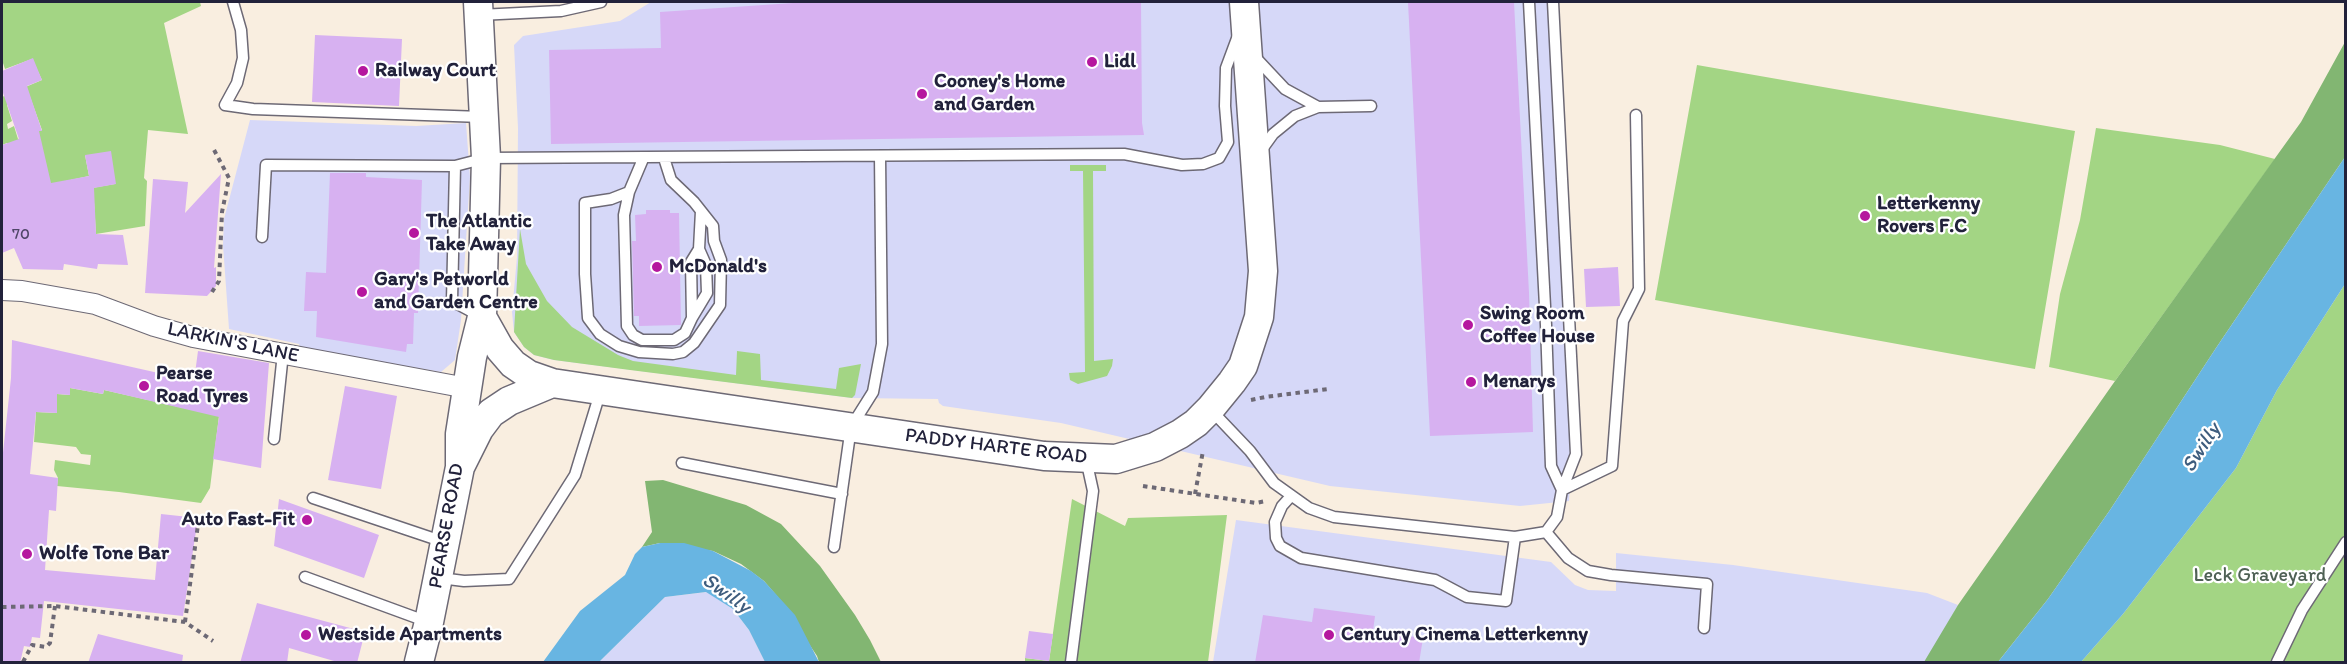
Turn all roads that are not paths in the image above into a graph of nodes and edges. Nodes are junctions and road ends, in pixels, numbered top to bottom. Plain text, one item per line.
1 (233, 2) edge
2 (602, 2) edge
3 (1529, 2) edge
4 (1552, 2) edge
5 (539, 6) edge
6 (478, 8) edge
7 (1246, 25) edge
8 (1371, 106) dead end
9 (1318, 107) junction
10 (1636, 115) dead end
11 (485, 118) junction
12 (880, 156) junction
13 (486, 158) junction
14 (664, 158) junction
15 (643, 159) junction
16 (1254, 161) junction
17 (455, 166) junction
18 (629, 192) junction
19 (701, 211) junction
20 (262, 237) dead end
21 (699, 249) junction
22 (2, 290) edge
23 (482, 317) junction
24 (692, 318) junction
25 (283, 353) junction
26 (552, 383) junction
27 (467, 388) junction
28 (601, 389) junction
29 (1210, 410) junction
30 (851, 428) junction
31 (274, 439) dead end
32 (1086, 459) junction
33 (682, 463) dead end
34 (460, 467) junction
35 (1562, 490) junction
36 (842, 494) junction
37 (1291, 496) junction
38 (313, 498) dead end
39 (1546, 532) junction
40 (1515, 537) junction
41 (445, 542) junction
42 (2346, 542) edge
43 (834, 548) dead end
44 (304, 577) dead end
45 (438, 578) junction
46 (429, 622) junction
47 (1704, 628) dead end
48 (419, 663) edge
49 (1071, 663) edge
50 (2277, 663) edge

1 - 11 lane
2 - 5 lane
3 - 35 lane
4 - 35 lane
5 - 6 lane
6 - 11 main road, PEARSE ROAD
7 - 9 lane
7 - 12 lane
7 - 16 main road, PADDY HARTE ROAD
8 - 9 lane
9 - 16 lane
10 - 35 lane
11 - 13 main road, PEARSE ROAD
12 - 14 lane
12 - 30 lane
13 - 15 lane
13 - 17 lane
13 - 23 main road, PEARSE ROAD
14 - 15 lane
14 - 19 lane
15 - 18 lane
16 - 29 main road, PADDY HARTE ROAD
17 - 20 lane
17 - 23 lane
18 - 19 lane
18 - 24 lane
19 - 21 lane
21 - 24 lane
21 - 24 lane
22 - 25 street, LARKIN'S LANE
23 - 26 main road
23 - 27 main road, PEARSE ROAD
25 - 27 street, LARKIN'S LANE
25 - 31 lane
26 - 28 main road, PADDY HARTE ROAD
26 - 34 main road, PADDY HARTE ROAD
27 - 34 main road, PEARSE ROAD
28 - 30 main road, PADDY HARTE ROAD
28 - 45 lane
29 - 32 main road, PADDY HARTE ROAD
29 - 37 lane
30 - 32 main road, PADDY HARTE ROAD
30 - 36 lane
32 - 49 lane
33 - 36 lane
34 - 41 main road, PEARSE ROAD
35 - 39 lane
36 - 43 lane
37 - 40 lane
37 - 40 lane
38 - 41 lane
39 - 40 lane
39 - 47 lane
41 - 45 main road, PEARSE ROAD
42 - 50 lane
44 - 46 lane
45 - 46 main road, PEARSE ROAD
46 - 48 main road, PEARSE ROAD

